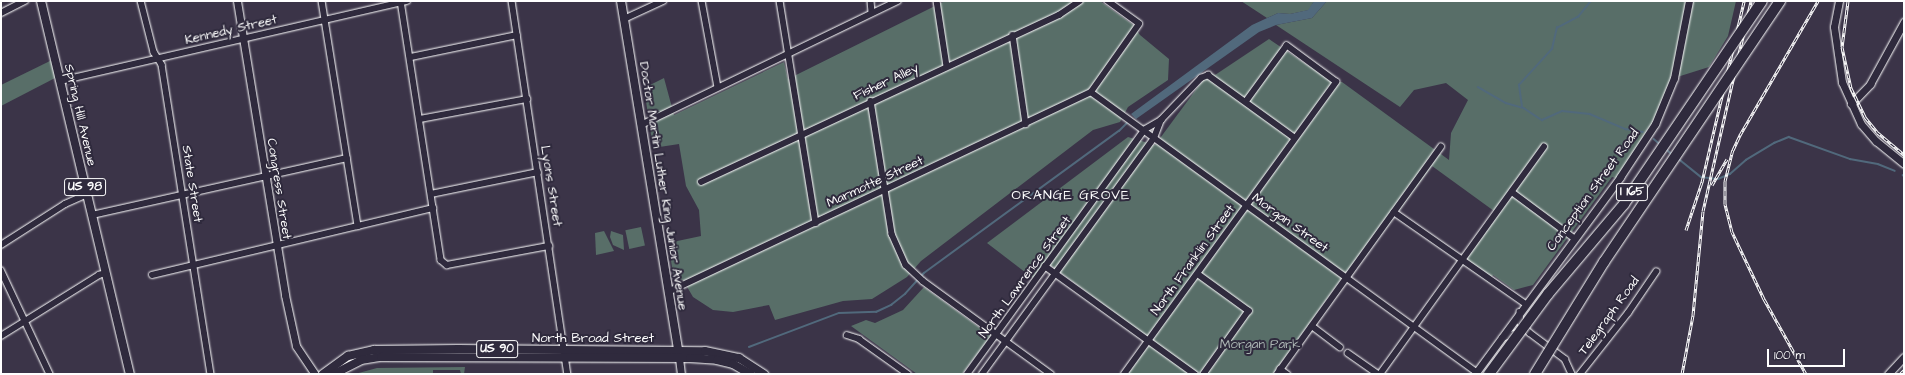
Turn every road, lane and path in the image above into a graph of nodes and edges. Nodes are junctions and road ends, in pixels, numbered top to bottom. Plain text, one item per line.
1 (25, 1) edge
2 (41, 1) edge
3 (141, 1) edge
4 (238, 1) edge
5 (322, 1) edge
6 (403, 1) edge
7 (512, 1) edge
8 (621, 1) edge
9 (663, 1) edge
10 (702, 1) edge
11 (780, 1) edge
12 (871, 1) edge
13 (898, 1) edge
14 (937, 1) edge
15 (1080, 1) edge
16 (1107, 1) edge
17 (1689, 1) edge
18 (1762, 1) edge
19 (1780, 1) edge
20 (1839, 1) edge
21 (872, 12) junction
22 (1, 13) edge
23 (624, 19) junction
24 (325, 20) junction
25 (1904, 22) edge
26 (517, 35) junction
27 (1013, 35) junction
28 (243, 39) junction
29 (788, 53) junction
30 (411, 57) junction
31 (158, 59) junction
32 (947, 66) junction
33 (60, 81) junction
34 (718, 87) junction
35 (1091, 92) junction
36 (527, 99) junction
37 (871, 101) junction
38 (1246, 102) junction
39 (1851, 104) junction
40 (420, 119) junction
41 (1161, 120) junction
42 (1026, 124) junction
43 (641, 125) junction
44 (1144, 130) junction
45 (802, 135) junction
46 (1154, 138) junction
47 (1295, 138) junction
48 (1441, 147) dead end
49 (1544, 147) dead end
50 (346, 158) junction
51 (1904, 164) edge
52 (538, 172) junction
53 (265, 175) junction
54 (701, 182) dead end
55 (885, 190) junction
56 (1512, 192) junction
57 (87, 194) junction
58 (183, 194) junction
59 (431, 194) junction
60 (1247, 206) junction
61 (433, 208) junction
62 (1394, 212) junction
63 (92, 215) junction
64 (816, 223) junction
65 (358, 226) junction
66 (1574, 238) junction
67 (1, 245) edge
68 (276, 245) junction
69 (549, 246) junction
70 (1463, 260) junction
71 (194, 265) junction
72 (1045, 266) junction
73 (1, 270) edge
74 (1656, 272) dead end
75 (106, 273) junction
76 (1055, 274) junction
77 (1198, 274) junction
78 (152, 275) dead end
79 (1346, 278) junction
80 (668, 292) junction
81 (1526, 304) junction
82 (1520, 312) junction
83 (25, 321) junction
84 (1312, 326) junction
85 (1414, 328) junction
86 (1530, 333) junction
87 (996, 334) junction
88 (847, 335) dead end
89 (1, 336) edge
90 (1148, 341) junction
91 (1498, 341) junction
92 (1006, 342) junction
93 (1340, 347) dead end
94 (1348, 353) dead end
95 (566, 354) junction
96 (678, 354) junction
97 (1904, 357) edge
98 (1278, 372) edge
99 (1475, 373) edge
100 (50, 374) edge
101 (130, 374) edge
102 (211, 374) edge
103 (315, 374) edge
104 (323, 374) edge
105 (334, 374) edge
106 (568, 374) edge
107 (682, 374) edge
108 (750, 374) edge
109 (764, 374) edge
110 (908, 374) edge
111 (967, 374) edge
112 (982, 374) edge
113 (1051, 374) edge
114 (1124, 374) edge
115 (1195, 374) edge
116 (1204, 374) edge
117 (1287, 374) edge
118 (1379, 374) edge
119 (1489, 374) edge
120 (1535, 374) edge
121 (1572, 374) edge
122 (1580, 374) edge
123 (1888, 374) edge

1 - 22 street
2 - 33 main road, Spring Hill Avenue / US 98
3 - 31 street, State Street
4 - 28 street, Congress Street
5 - 24 street
6 - 24 street, Kennedy Street
6 - 30 street
7 - 26 street, Lyons Street
8 - 23 main road, Doctor Martin Luther King Junior Avenue
9 - 23 street
10 - 34 street
11 - 29 street
12 - 21 street
13 - 21 street
14 - 32 street
15 - 27 street, Fisher Alley
16 - 35 street
17 - 66 street, Conception Street Road
18 - 119 highway, I 165, bridge
19 - 120 highway, I 165, bridge
20 - 39 street
21 - 29 street
23 - 43 main road, Doctor Martin Luther King Junior Avenue
24 - 28 street, Kennedy Street
24 - 50 street
25 - 39 street
26 - 30 street
26 - 36 street, Lyons Street
27 - 32 street, Fisher Alley
27 - 42 street
28 - 31 street, Kennedy Street
28 - 53 street, Congress Street
29 - 34 street
29 - 45 street
30 - 40 street
31 - 33 street, Kennedy Street
31 - 58 street, State Street
32 - 37 street, Fisher Alley
33 - 57 main road, Spring Hill Avenue / US 98
34 - 43 street
35 - 42 street, Marmotte Street
35 - 44 street, Morgan Street
36 - 40 street
36 - 52 street, Lyons Street
37 - 45 street, Fisher Alley
37 - 55 street
38 - 41 street
38 - 47 street
38 - 47 street, North Franklin Street
39 - 51 street
40 - 59 street
41 - 44 street, North Lawrence Street
41 - 46 street, North Lawrence Street
42 - 55 street, Marmotte Street
43 - 80 main road, Doctor Martin Luther King Junior Avenue
44 - 46 street, Morgan Street
44 - 72 street, North Lawrence Street
45 - 54 street, Fisher Alley
45 - 64 street
46 - 60 street, Morgan Street
46 - 76 street, North Lawrence Street
47 - 60 street, North Franklin Street
48 - 62 street
49 - 56 street
50 - 53 street
50 - 65 street
52 - 59 street
52 - 69 street, Lyons Street
53 - 58 street
53 - 68 street, Congress Street
55 - 64 street, Marmotte Street
55 - 87 street
56 - 66 street
56 - 70 street
57 - 63 main road, Spring Hill Avenue / US 98
57 - 67 street
58 - 63 street
58 - 71 street, State Street
59 - 61 street
60 - 77 street, North Franklin Street
60 - 79 street, Morgan Street
61 - 65 street
61 - 69 street
62 - 70 street
62 - 79 street
63 - 75 main road, Spring Hill Avenue / US 98
64 - 80 street, Marmotte Street
65 - 68 street
66 - 81 street, Conception Street Road
68 - 71 street
68 - 103 street, Congress Street
69 - 95 street, Lyons Street
70 - 81 street
70 - 85 street
71 - 78 street
71 - 102 street, State Street
72 - 76 street
72 - 87 street, North Lawrence Street
73 - 83 street
74 - 122 street, Telegraph Road
75 - 83 street
75 - 101 main road, Spring Hill Avenue / US 98
76 - 90 street
76 - 92 street, North Lawrence Street
77 - 90 street, North Franklin Street
77 - 116 street
79 - 84 street
79 - 85 street, Morgan Street
80 - 96 main road, Doctor Martin Luther King Junior Avenue
81 - 82 street, Conception Street Road
82 - 86 street
82 - 91 street, Conception Street Road
83 - 89 street
83 - 100 street
84 - 93 street
84 - 98 street
85 - 99 street, Morgan Street
85 - 118 street
86 - 91 street
86 - 121 street
87 - 92 street
87 - 111 street, North Lawrence Street
88 - 110 street
90 - 114 street, North Franklin Street
90 - 115 street
91 - 99 street, Conception Street Road
92 - 112 street, North Lawrence Street
92 - 113 street
94 - 118 street
95 - 96 main road, North Broad Street / US 90
95 - 104 main road, North Broad Street / US 90
95 - 105 main road, North Broad Street / US 90
95 - 106 street, Lyons Street
96 - 107 street, Doctor Martin Luther King Junior Avenue
96 - 108 main road, US 90
96 - 109 main road, US 90
97 - 123 street
98 - 117 street

